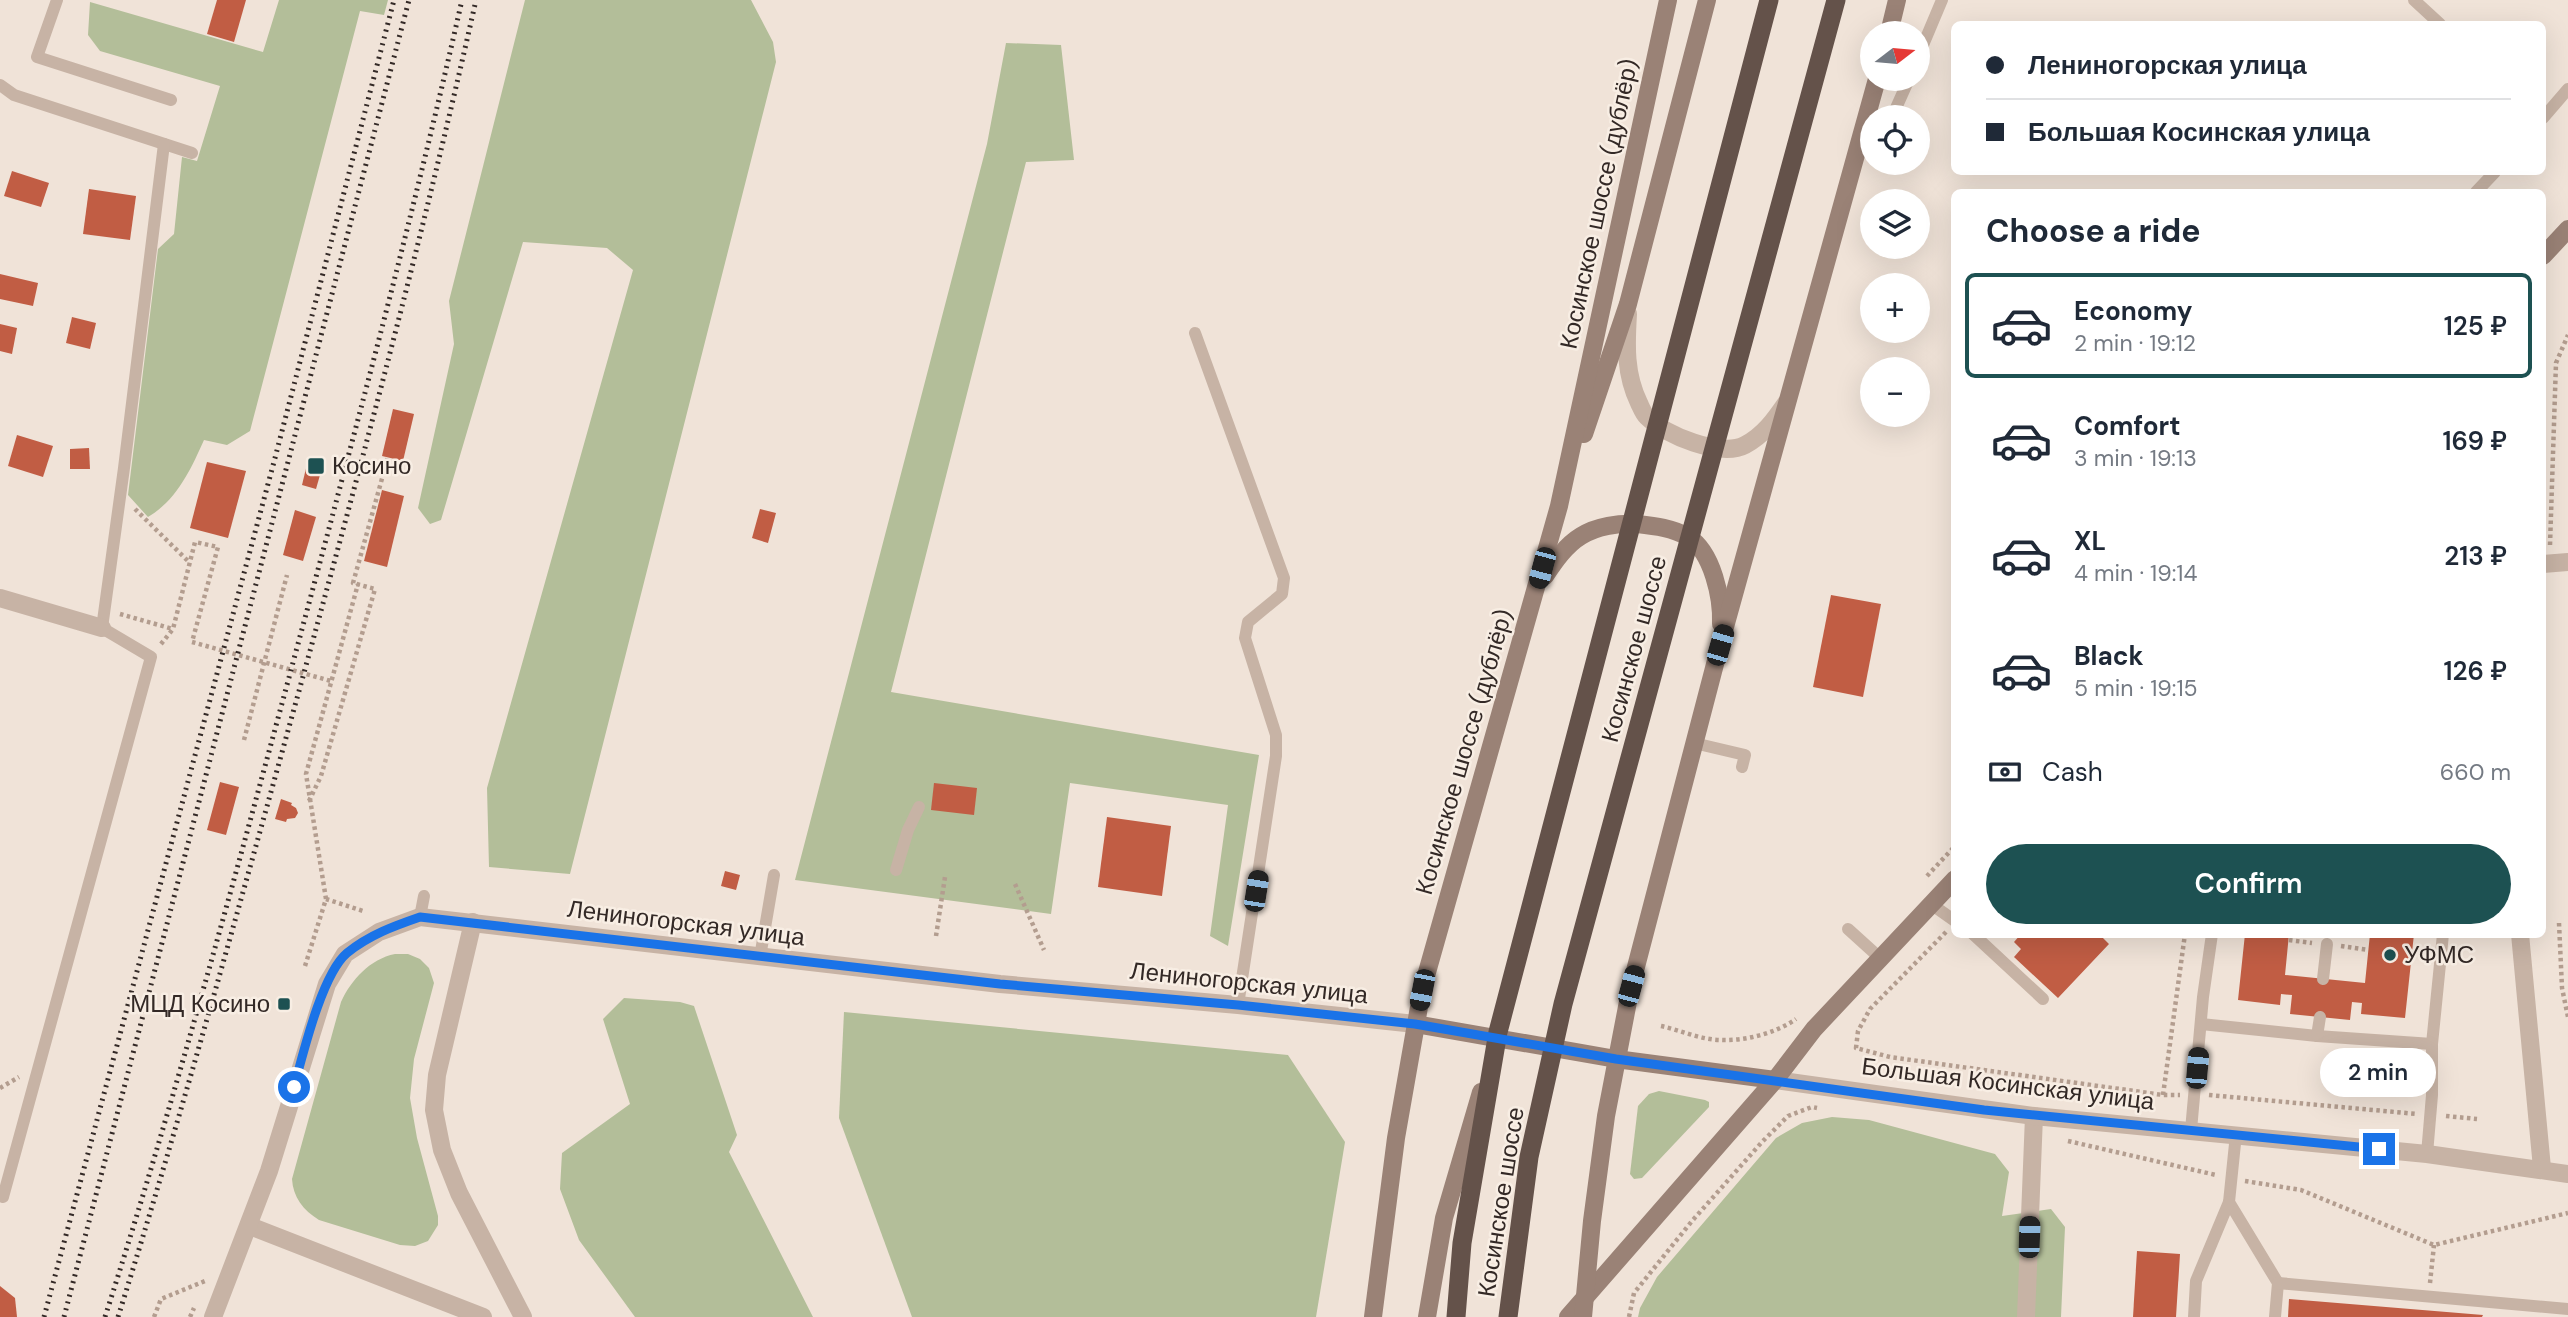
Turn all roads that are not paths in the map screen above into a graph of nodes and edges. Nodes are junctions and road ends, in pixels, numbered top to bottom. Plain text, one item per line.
1 (57, 0) edge
2 (1668, 0) edge
3 (1707, 0) edge
4 (1769, 0) edge
5 (1836, 0) edge
6 (1897, 0) edge
7 (1942, 0) edge
8 (2414, 0) edge
9 (1892, 21) edge
10 (2437, 21) edge
11 (1930, 28) edge
12 (0, 85) edge
13 (2568, 89) edge
14 (171, 100) dead end
15 (2546, 115) edge
16 (164, 144) junction
17 (192, 153) dead end
18 (1860, 165) edge
19 (2492, 175) edge
20 (2479, 189) edge
21 (2568, 229) edge
22 (2546, 253) edge
23 (1628, 304) junction
24 (1195, 333) dead end
25 (1791, 395) junction
26 (1559, 506) junction
27 (2568, 562) edge
28 (2546, 564) edge
29 (1537, 589) junction
30 (0, 598) edge
31 (102, 628) junction
32 (1720, 645) junction
33 (1694, 743) junction
34 (1742, 767) dead end
35 (919, 807) dead end
36 (896, 870) dead end
37 (774, 875) dead end
38 (1951, 883) edge
39 (424, 896) dead end
40 (1931, 904) junction
41 (420, 917) junction
42 (473, 922) junction
43 (1951, 924) edge
44 (1848, 929) dead end
45 (1982, 938) edge
46 (2212, 938) edge
47 (2443, 938) edge
48 (2520, 938) edge
49 (2327, 944) dead end
50 (760, 957) junction
51 (1880, 958) junction
52 (2323, 979) dead end
53 (2043, 999) dead end
54 (1238, 1005) junction
55 (2320, 1017) dead end
56 (1415, 1024) junction
57 (2201, 1024) junction
58 (1498, 1031) junction
59 (2317, 1036) junction
60 (2432, 1044) junction
61 (1616, 1059) junction
62 (1775, 1080) junction
63 (2034, 1116) junction
64 (2191, 1130) junction
65 (2236, 1134) junction
66 (2427, 1154) junction
67 (2542, 1168) junction
68 (2568, 1174) edge
69 (0, 1196) edge
70 (2229, 1202) junction
71 (250, 1226) junction
72 (2278, 1283) junction
73 (1584, 1308) edge
74 (2568, 1309) edge
75 (1374, 1315) edge
76 (213, 1317) edge
77 (483, 1317) edge
78 (523, 1317) edge
79 (1427, 1317) edge
80 (1456, 1317) edge
81 (1508, 1317) edge
82 (1568, 1317) edge
83 (2026, 1317) edge
84 (2194, 1317) edge
85 (2275, 1317) edge

1 - 14 lane
2 - 26 main road, Косинское шоссе (дублёр)
3 - 23 main road
4 - 58 highway, Косинское шоссе
5 - 81 highway, Косинское шоссе
6 - 9 main road
7 - 11 lane
8 - 10 lane
12 - 16 lane
13 - 15 lane
16 - 17 lane
16 - 31 lane
18 - 25 main road
19 - 20 lane
21 - 22 main road
23 - 25 street
23 - 26 main road
24 - 54 lane
25 - 32 main road
26 - 29 main road, Косинское шоссе (дублёр)
27 - 28 street
29 - 32 main road
29 - 56 main road, Косинское шоссе (дублёр)
30 - 31 street
31 - 69 lane
32 - 33 main road
33 - 34 lane
33 - 61 main road
35 - 36 lane
37 - 50 lane
38 - 40 main road
39 - 41 lane
40 - 43 lane
40 - 51 main road
41 - 42 street, Лениногорская улица
41 - 71 street, Лениногорская улица
42 - 50 street, Лениногорская улица
42 - 78 street
44 - 51 lane
45 - 53 lane
46 - 57 lane
47 - 60 lane
48 - 67 street
49 - 52 lane
50 - 54 street, Лениногорская улица
51 - 62 main road
54 - 56 street, Лениногорская улица
55 - 59 lane
56 - 61 main road
56 - 75 main road, Косинское шоссе (дублёр)
57 - 59 lane
57 - 64 lane
58 - 79 main road
58 - 80 highway, Косинское шоссе
59 - 60 lane
60 - 66 lane
61 - 62 main road
61 - 73 main road
62 - 63 street, Большая Косинская улица
62 - 73 main road
63 - 64 street, Большая Косинская улица
63 - 83 street
64 - 65 street, Большая Косинская улица
65 - 66 street, Большая Косинская улица
65 - 70 lane
66 - 67 street, Большая Косинская улица
67 - 68 street, Большая Косинская улица
70 - 72 lane
70 - 84 lane
71 - 76 street, Лениногорская улица
71 - 77 street
72 - 74 lane
72 - 85 lane
73 - 82 main road

